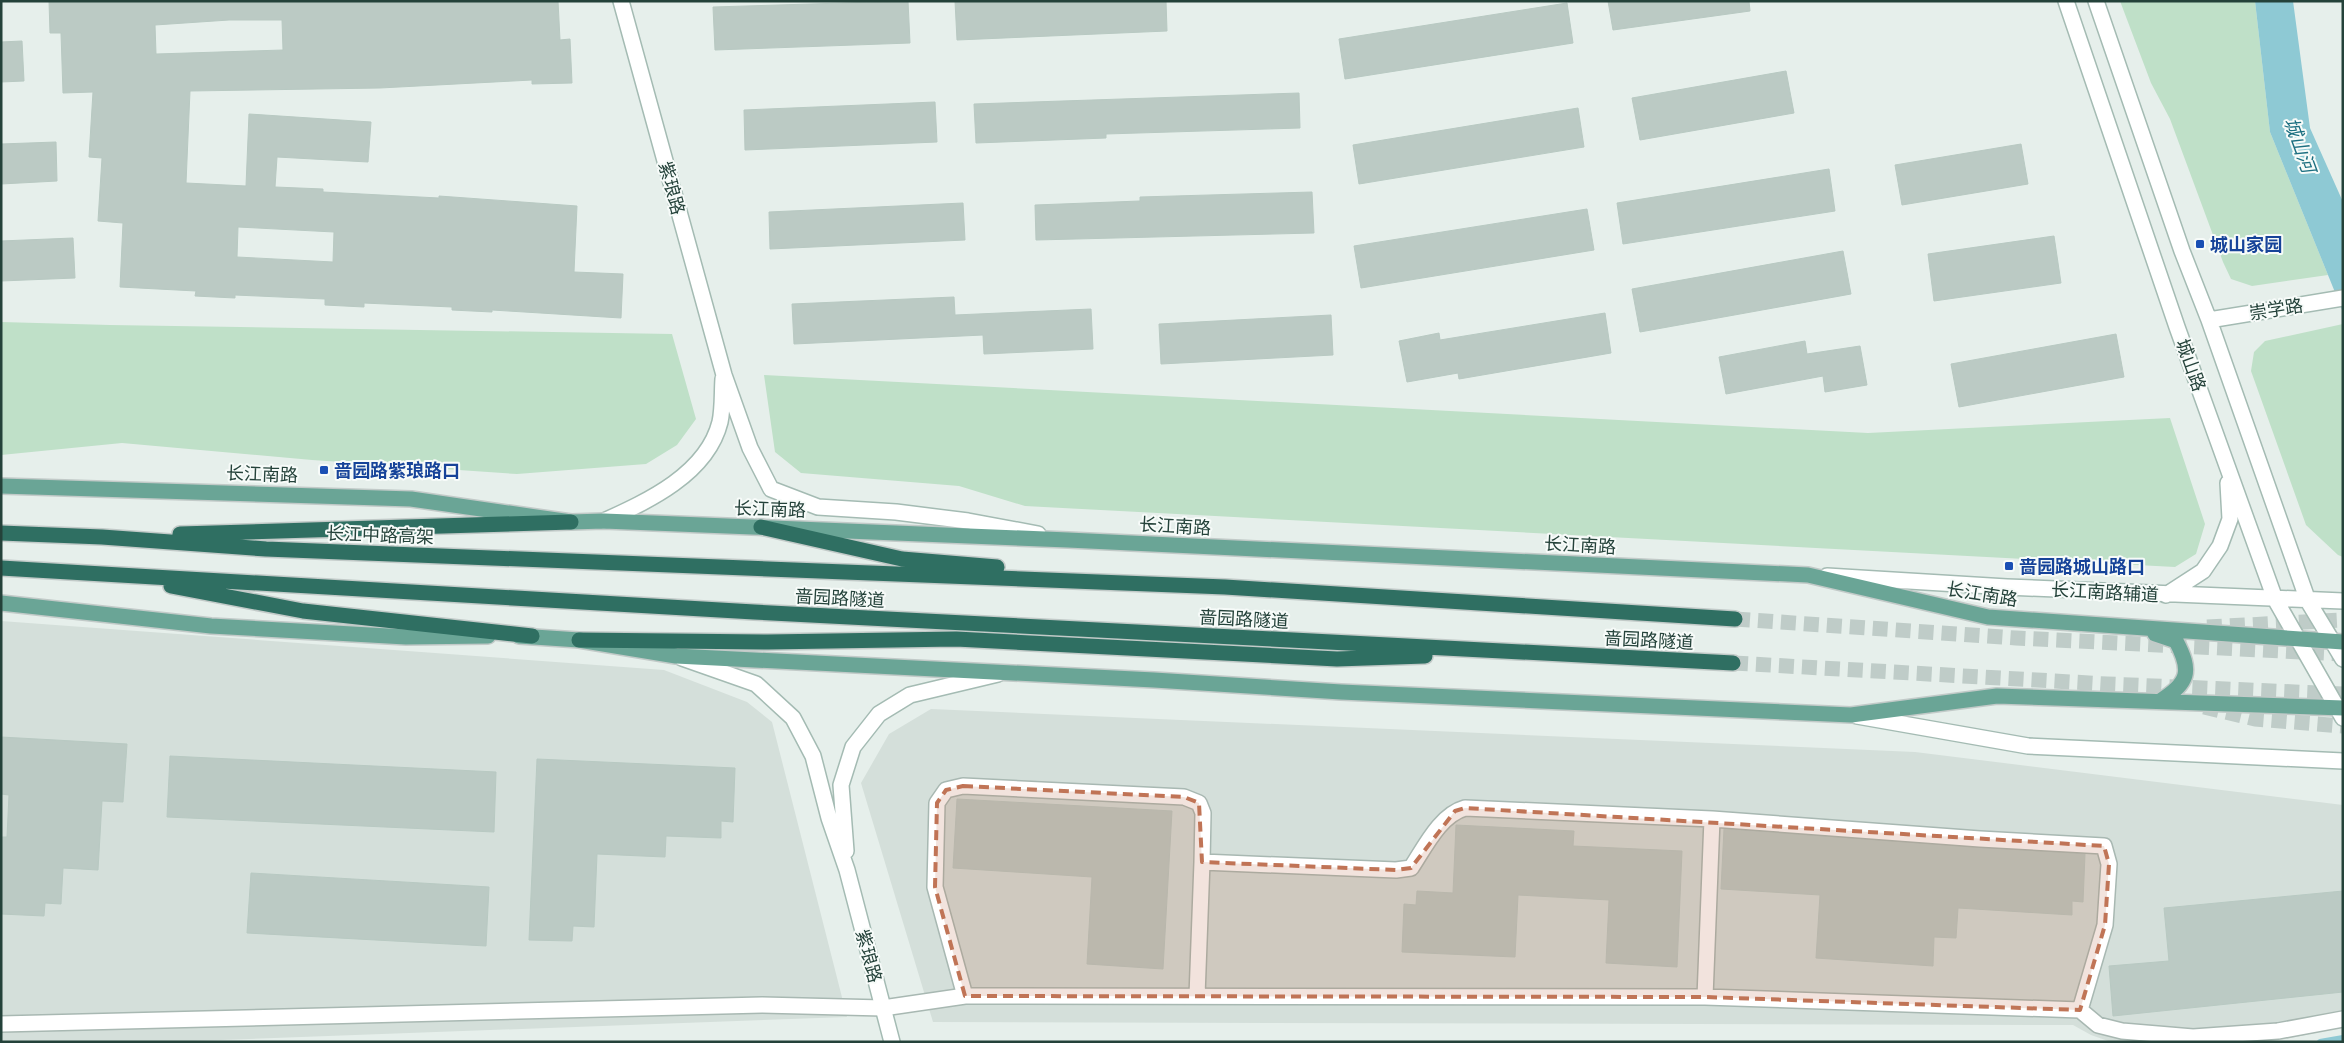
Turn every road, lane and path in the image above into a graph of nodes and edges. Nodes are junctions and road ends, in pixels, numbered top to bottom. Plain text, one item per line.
1 (621, 1) edge
2 (2066, 1) edge
3 (2096, 1) edge
4 (2343, 298) edge
5 (2209, 320) junction
6 (724, 375) junction
7 (2227, 466) junction
8 (1, 486) edge
9 (604, 521) junction
10 (571, 522) junction
11 (761, 527) junction
12 (1, 533) edge
13 (102, 537) junction
14 (1068, 540) junction
15 (758, 567) joint
16 (1, 568) edge
17 (110, 574) junction
18 (1808, 574) junction
19 (1225, 587) junction
20 (2166, 595) junction
21 (2275, 599) junction
22 (2308, 601) junction
23 (2343, 601) edge
24 (1, 603) edge
25 (1735, 619) tunnel mouth
26 (2136, 628) junction
27 (532, 636) junction
28 (2298, 639) junction
29 (579, 640) junction
30 (2337, 642) edge
31 (1523, 652) junction
32 (676, 656) junction
33 (2343, 659) edge
34 (1733, 664) tunnel mouth
35 (1002, 673) junction
36 (2160, 701) junction
37 (2341, 711) edge
38 (1850, 715) junction
39 (2343, 761) edge
40 (1712, 819) junction
41 (1202, 862) junction
42 (847, 870) junction
43 (965, 996) junction
44 (1197, 996) junction
45 (1705, 997) junction
46 (883, 1008) junction
47 (2080, 1010) junction
48 (2343, 1019) edge
49 (1, 1024) edge
50 (892, 1042) edge

1 - 6 street, 紫琅路
2 - 7 street, 城山路
3 - 5 street, 城山路
4 - 5 street, 崇学路
5 - 22 street, 城山路
6 - 9 street
6 - 14 street, 紫琅路
7 - 20 street
7 - 21 street, 城山路
8 - 10 main road, 长江南路
9 - 10 main road, 长江南路
9 - 11 main road, 长江南路
10 - 13 highway
11 - 14 main road, 长江南路
11 - 19 highway
12 - 13 highway, 长江中路高架
13 - 15 highway, 长江中路高架
14 - 18 main road, 长江南路
15 - 19 highway, 啬园路隧道
16 - 17 highway
17 - 27 highway
17 - 31 highway, 啬园路隧道
18 - 20 street, 长江南路辅道
18 - 26 main road, 长江南路
19 - 25 highway, 啬园路隧道
20 - 21 street, 长江南路辅道
21 - 22 street, 长江南路辅道
21 - 28 street, 城山路
22 - 23 street, 长江南路辅道
22 - 30 street, 城山路
24 - 27 main road
26 - 28 main road, 长江南路
26 - 36 main road
27 - 29 main road
28 - 30 main road, 长江南路
28 - 37 street, 城山路
29 - 31 highway
29 - 32 main road
30 - 33 street, 城山路
31 - 34 highway, 啬园路隧道
32 - 35 main road
32 - 42 street
35 - 38 main road
35 - 42 street
36 - 37 main road
36 - 38 main road
38 - 39 street
40 - 41 street
40 - 45 street
40 - 47 street
41 - 43 street
41 - 44 street
42 - 46 street, 紫琅路
43 - 44 street
43 - 46 street
44 - 45 street
45 - 47 street
46 - 49 street
46 - 50 street, 紫琅路
47 - 48 street

